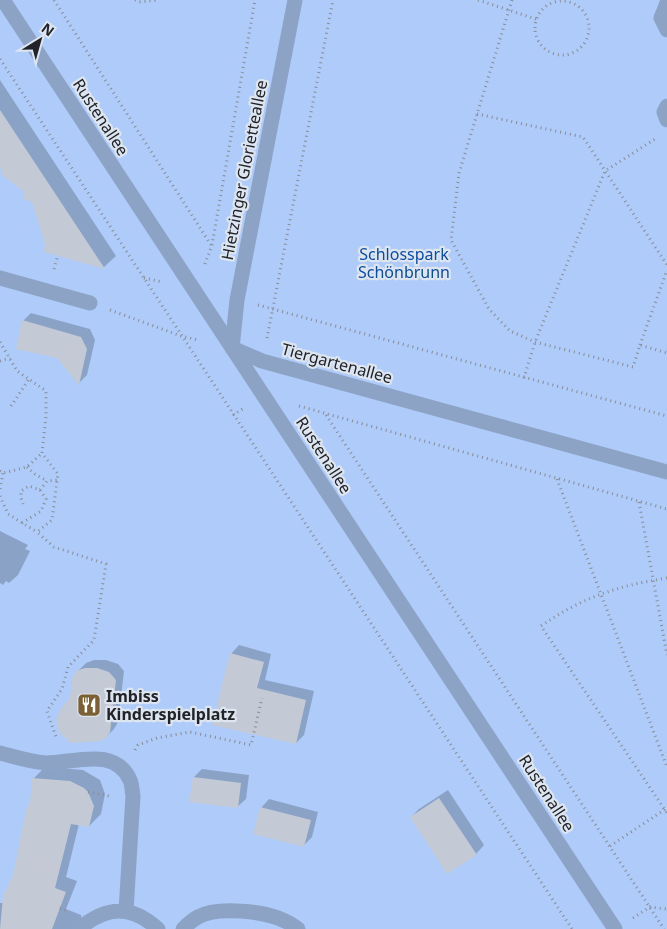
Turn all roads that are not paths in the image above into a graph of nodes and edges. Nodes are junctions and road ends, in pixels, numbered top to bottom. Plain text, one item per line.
1 (3, 0) edge
2 (295, 0) edge
3 (667, 3) edge
4 (667, 30) edge
5 (667, 106) edge
6 (667, 120) edge
7 (0, 278) edge
8 (90, 303) road end
9 (232, 348) junction
10 (667, 472) edge
11 (0, 752) edge
12 (126, 911) junction
13 (79, 929) edge
14 (158, 929) edge
15 (182, 929) edge
16 (298, 929) edge
17 (615, 929) edge

1 - 9 street, Rustenallee
2 - 9 street, Hietzinger Glorietteallee
3 - 4 street
5 - 6 street
7 - 8 street
9 - 10 street, Tiergartenallee
9 - 17 street, Rustenallee
11 - 12 street
12 - 13 street
12 - 14 street
15 - 16 street

